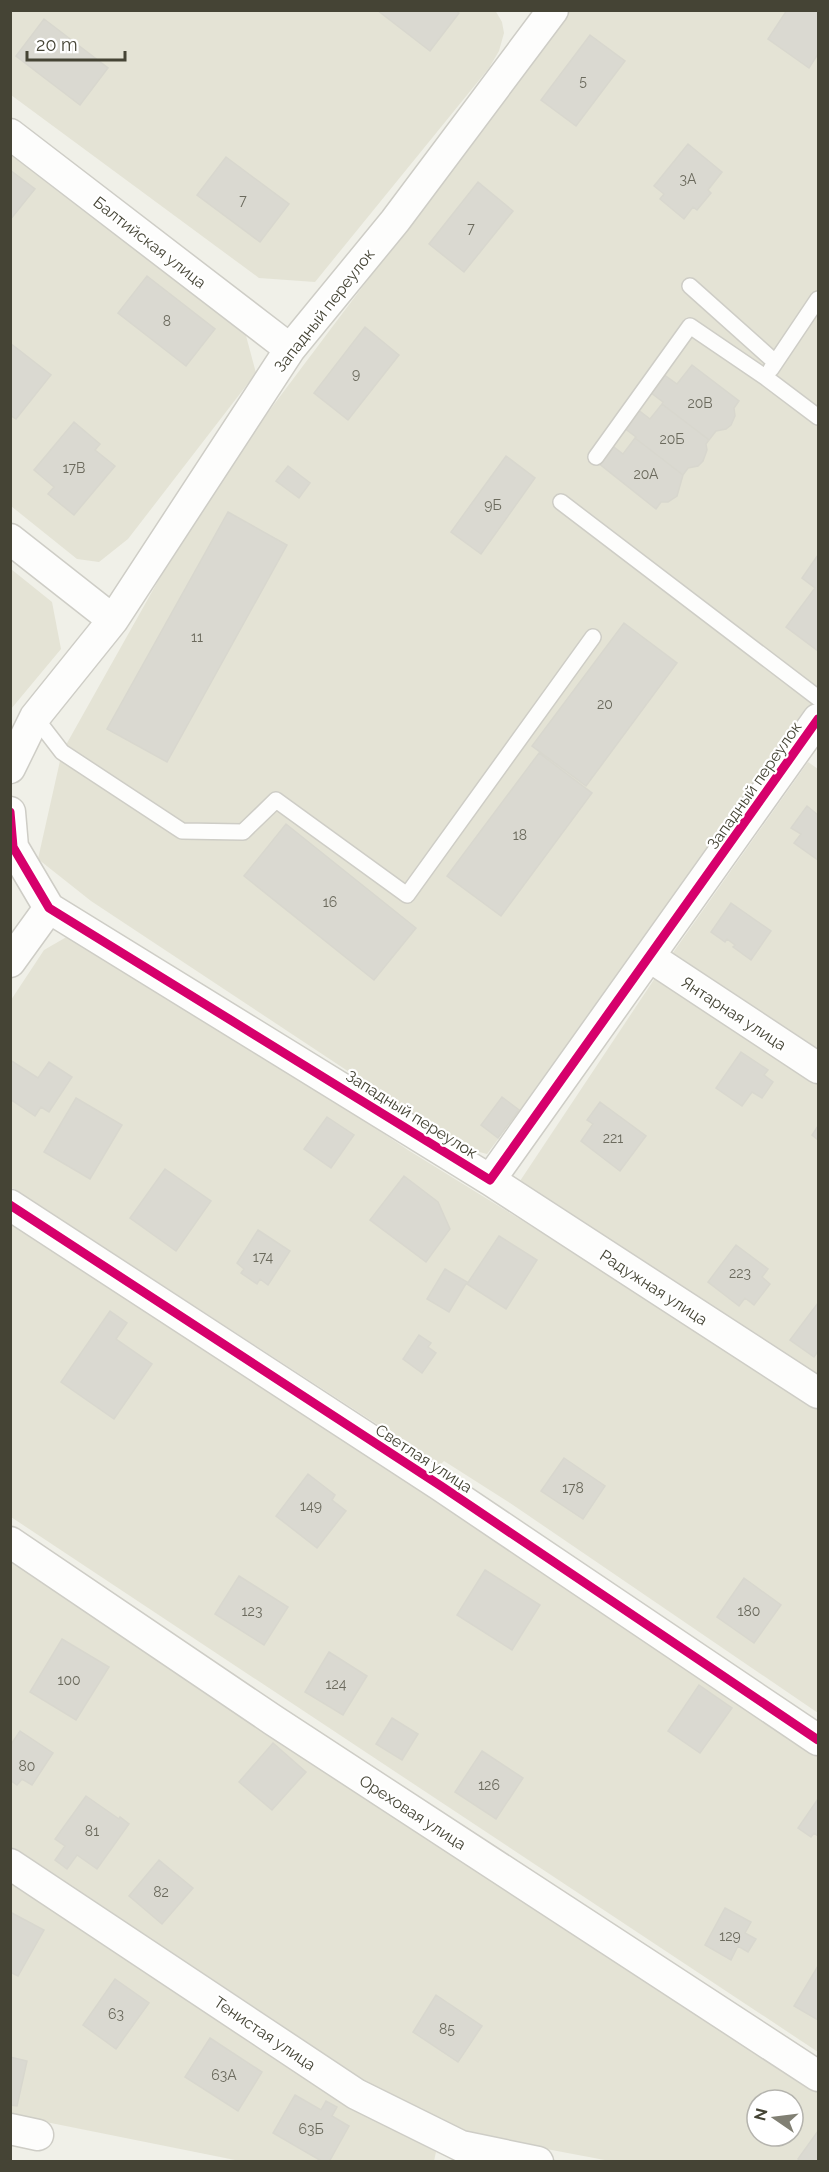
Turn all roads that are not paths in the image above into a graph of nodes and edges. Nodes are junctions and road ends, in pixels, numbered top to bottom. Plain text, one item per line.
1 (545, 13) edge
2 (10, 134) edge
3 (690, 286) dead end
4 (819, 299) edge
5 (290, 349) junction
6 (775, 362) junction
7 (765, 377) junction
8 (819, 417) edge
9 (596, 457) dead end
10 (561, 502) dead end
11 (10, 539) edge
12 (112, 620) junction
13 (593, 637) dead end
14 (819, 698) edge
15 (35, 717) junction
16 (819, 719) edge
17 (809, 752) edge
18 (13, 756) edge
19 (10, 812) edge
20 (49, 908) junction
21 (650, 957) junction
22 (10, 962) edge
23 (819, 1068) edge
24 (490, 1180) junction
25 (10, 1205) edge
26 (819, 1393) edge
27 (10, 1542) edge
28 (819, 1740) edge
29 (10, 1864) edge
30 (819, 2076) edge
31 (538, 2162) edge

1 - 5 street, Западный переулок
2 - 5 street, Балтийская улица
3 - 6 lane
4 - 6 lane
5 - 12 street, Западный переулок
6 - 7 lane
7 - 8 lane
7 - 9 lane
10 - 14 lane
11 - 12 street
12 - 15 street, Западный переулок
13 - 15 lane
15 - 18 street, Западный переулок
16 - 17 street, Западный переулок
17 - 21 street, Западный переулок
19 - 20 street, Западный переулок
20 - 22 street
20 - 24 street, Западный переулок
21 - 23 street, Янтарная улица
21 - 24 street, Западный переулок
24 - 26 street, Радужная улица
25 - 28 street, Светлая улица
27 - 30 street, Ореховая улица
29 - 31 street, Тенистая улица

